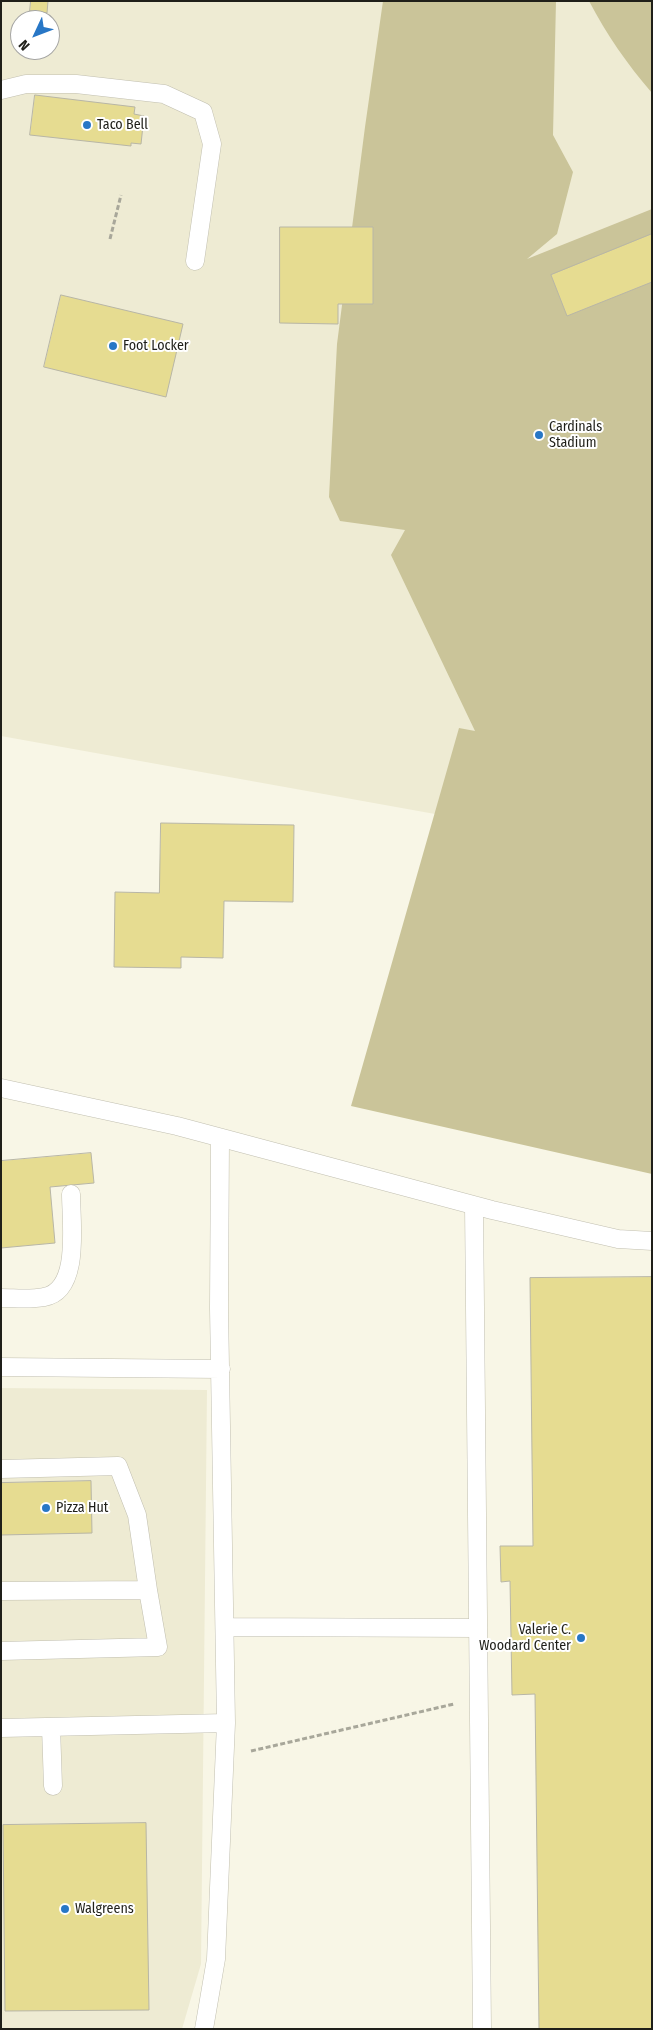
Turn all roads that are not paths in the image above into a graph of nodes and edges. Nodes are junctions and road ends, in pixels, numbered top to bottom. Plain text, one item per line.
1 (1, 90) edge
2 (195, 261) dead end
3 (1, 1088) edge
4 (220, 1138) junction
5 (71, 1194) dead end
6 (474, 1205) junction
7 (652, 1241) edge
8 (1, 1298) edge
9 (1, 1367) edge
10 (221, 1369) junction
11 (1, 1469) edge
12 (148, 1590) junction
13 (1, 1591) edge
14 (225, 1627) junction
15 (478, 1628) junction
16 (1, 1652) edge
17 (226, 1723) junction
18 (51, 1727) junction
19 (1, 1728) edge
20 (54, 1786) dead end
21 (204, 2029) edge
22 (482, 2029) edge

1 - 2 lane
3 - 4 lane
4 - 6 lane
4 - 10 lane
5 - 8 lane
6 - 7 lane
6 - 15 lane
9 - 10 lane
10 - 14 lane
11 - 12 lane
12 - 13 lane
12 - 16 lane
14 - 15 lane
14 - 17 lane
15 - 22 lane
17 - 18 lane
17 - 21 lane
18 - 19 lane
18 - 20 lane

